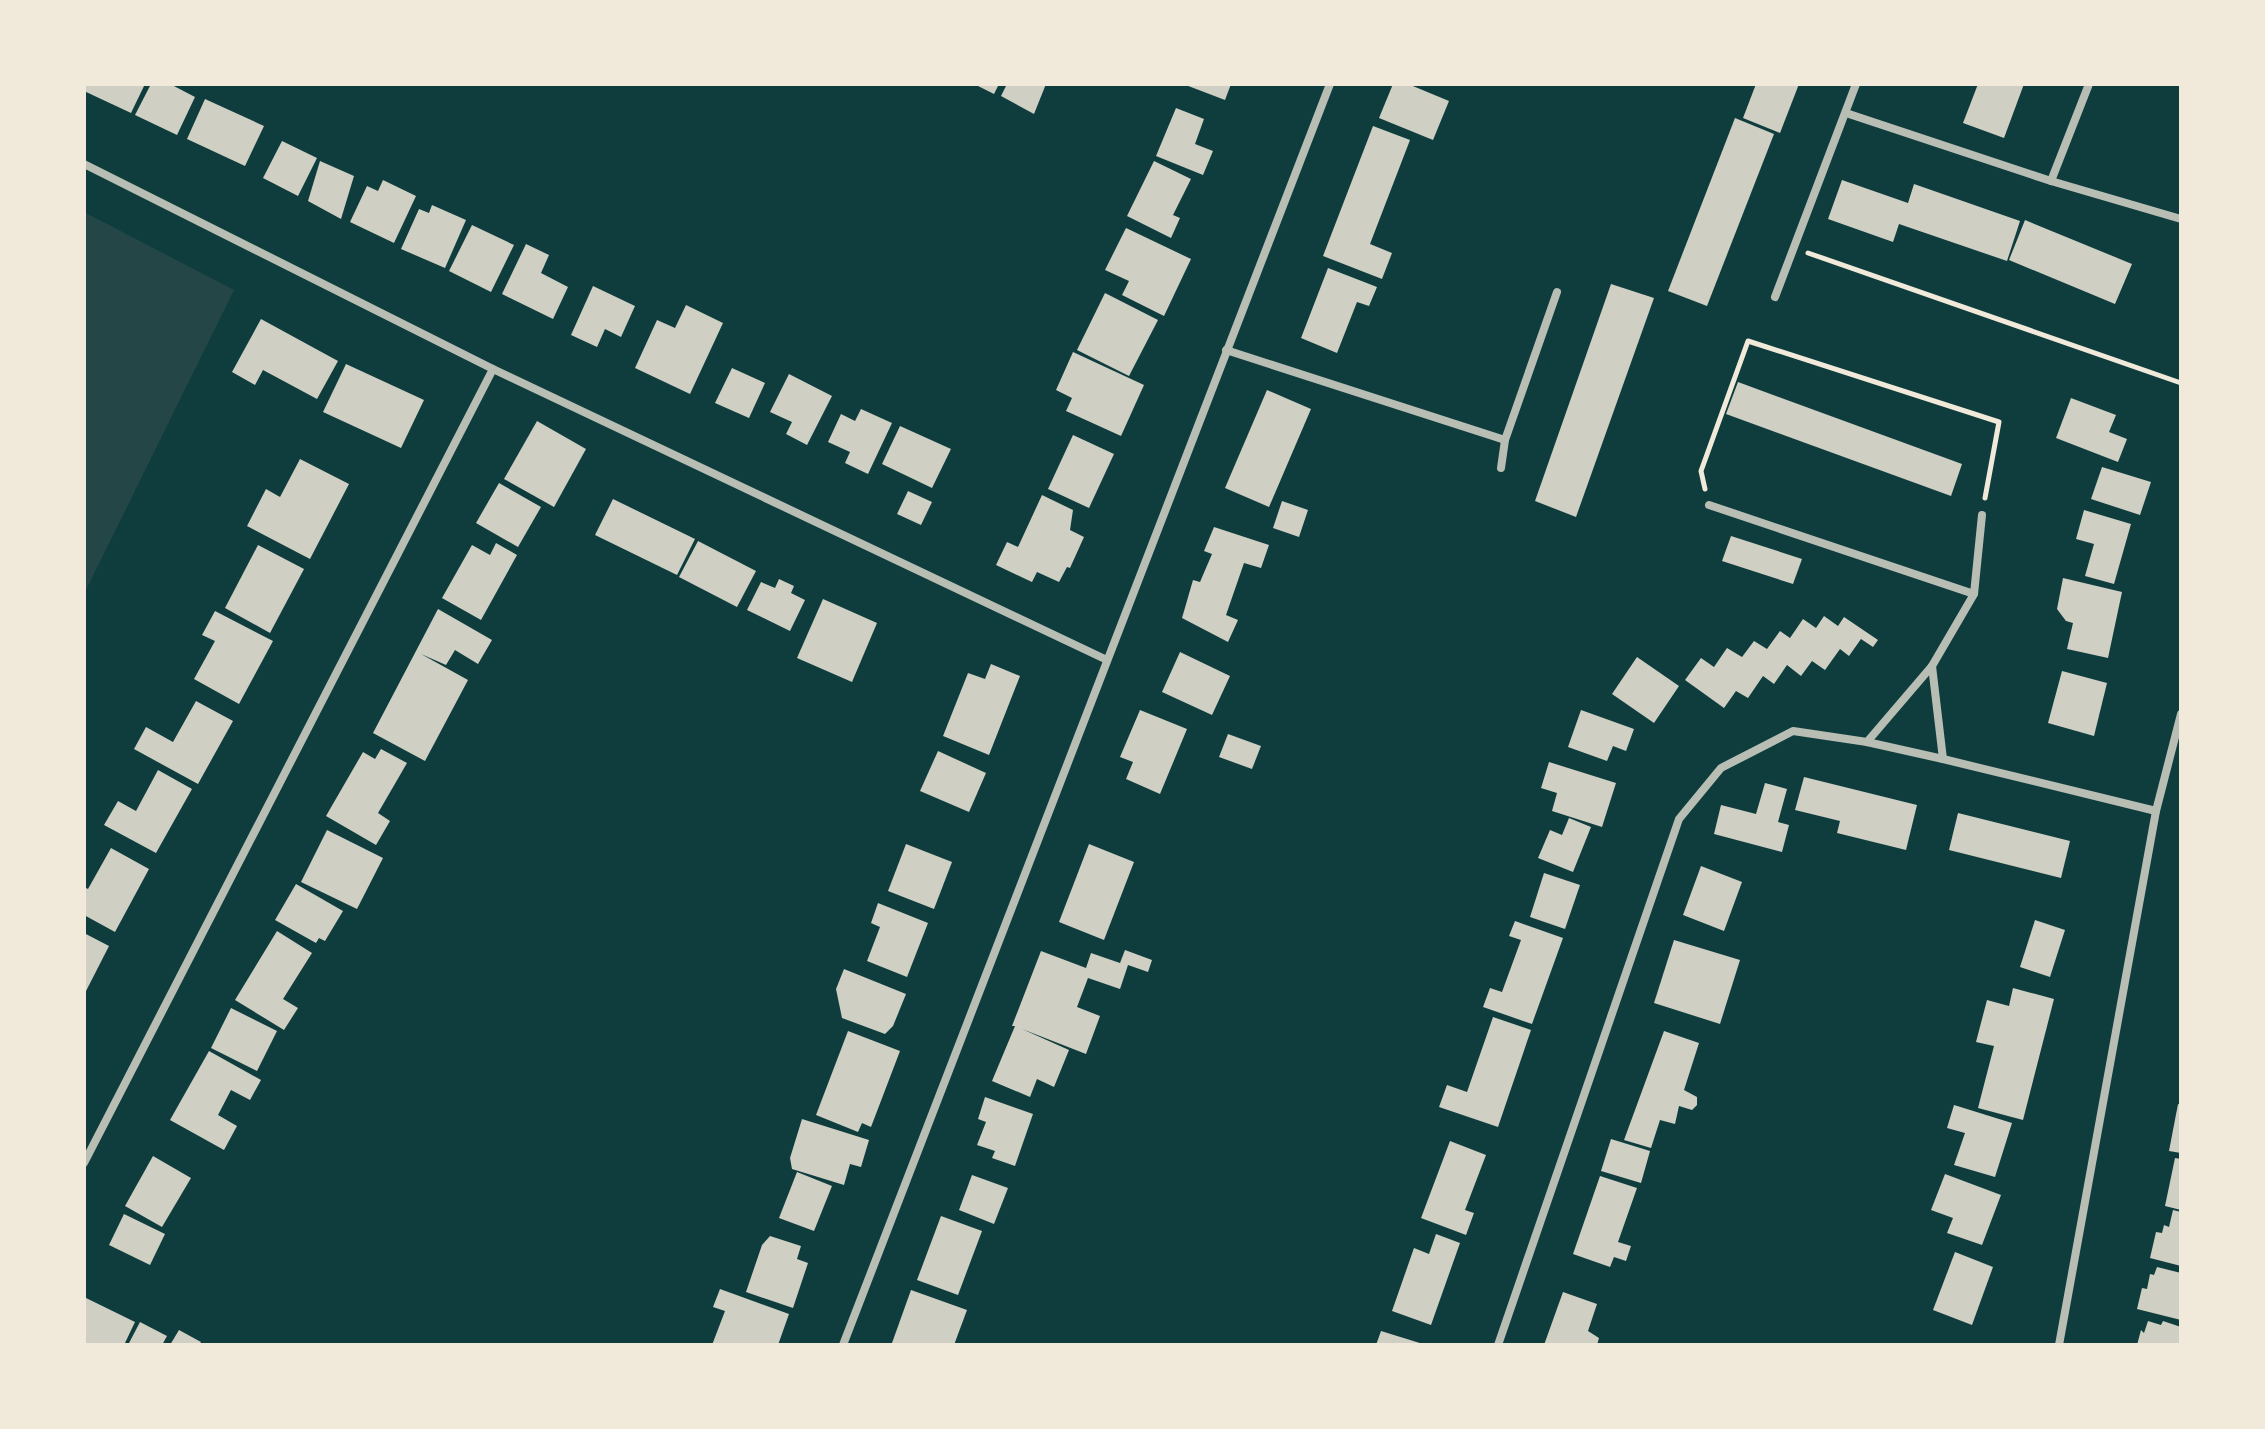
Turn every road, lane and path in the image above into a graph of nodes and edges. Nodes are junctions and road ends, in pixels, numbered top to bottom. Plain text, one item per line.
1 (1330, 84) edge
2 (1856, 84) edge
3 (2089, 84) edge
4 (1846, 113) junction
5 (84, 164) edge
6 (2051, 181) junction
7 (2181, 219) edge
8 (1794, 248) junction
9 (1557, 292) dead end
10 (1775, 297) dead end
11 (1226, 350) junction
12 (493, 369) junction
13 (2181, 383) edge
14 (1505, 440) junction
15 (1501, 468) dead end
16 (1709, 505) joint
17 (1982, 515) joint
18 (1974, 594) junction
19 (1107, 660) junction
20 (1932, 666) junction
21 (2181, 714) edge
22 (1867, 742) junction
23 (1943, 759) junction
24 (2156, 811) junction
25 (84, 1163) edge
26 (843, 1345) edge
27 (1498, 1345) edge
28 (2059, 1345) edge

1 - 11 street
2 - 4 street
3 - 6 street
4 - 6 street
4 - 8 street
5 - 12 street
6 - 7 street
8 - 10 street
8 - 13 path
9 - 14 street
11 - 14 street
11 - 19 street
12 - 19 street
12 - 25 street
14 - 15 street
16 - 17 path
16 - 18 street
17 - 18 street
18 - 20 street
19 - 26 street
20 - 22 street
20 - 23 street
21 - 24 street
22 - 23 street
22 - 27 street
23 - 24 street
24 - 28 street

